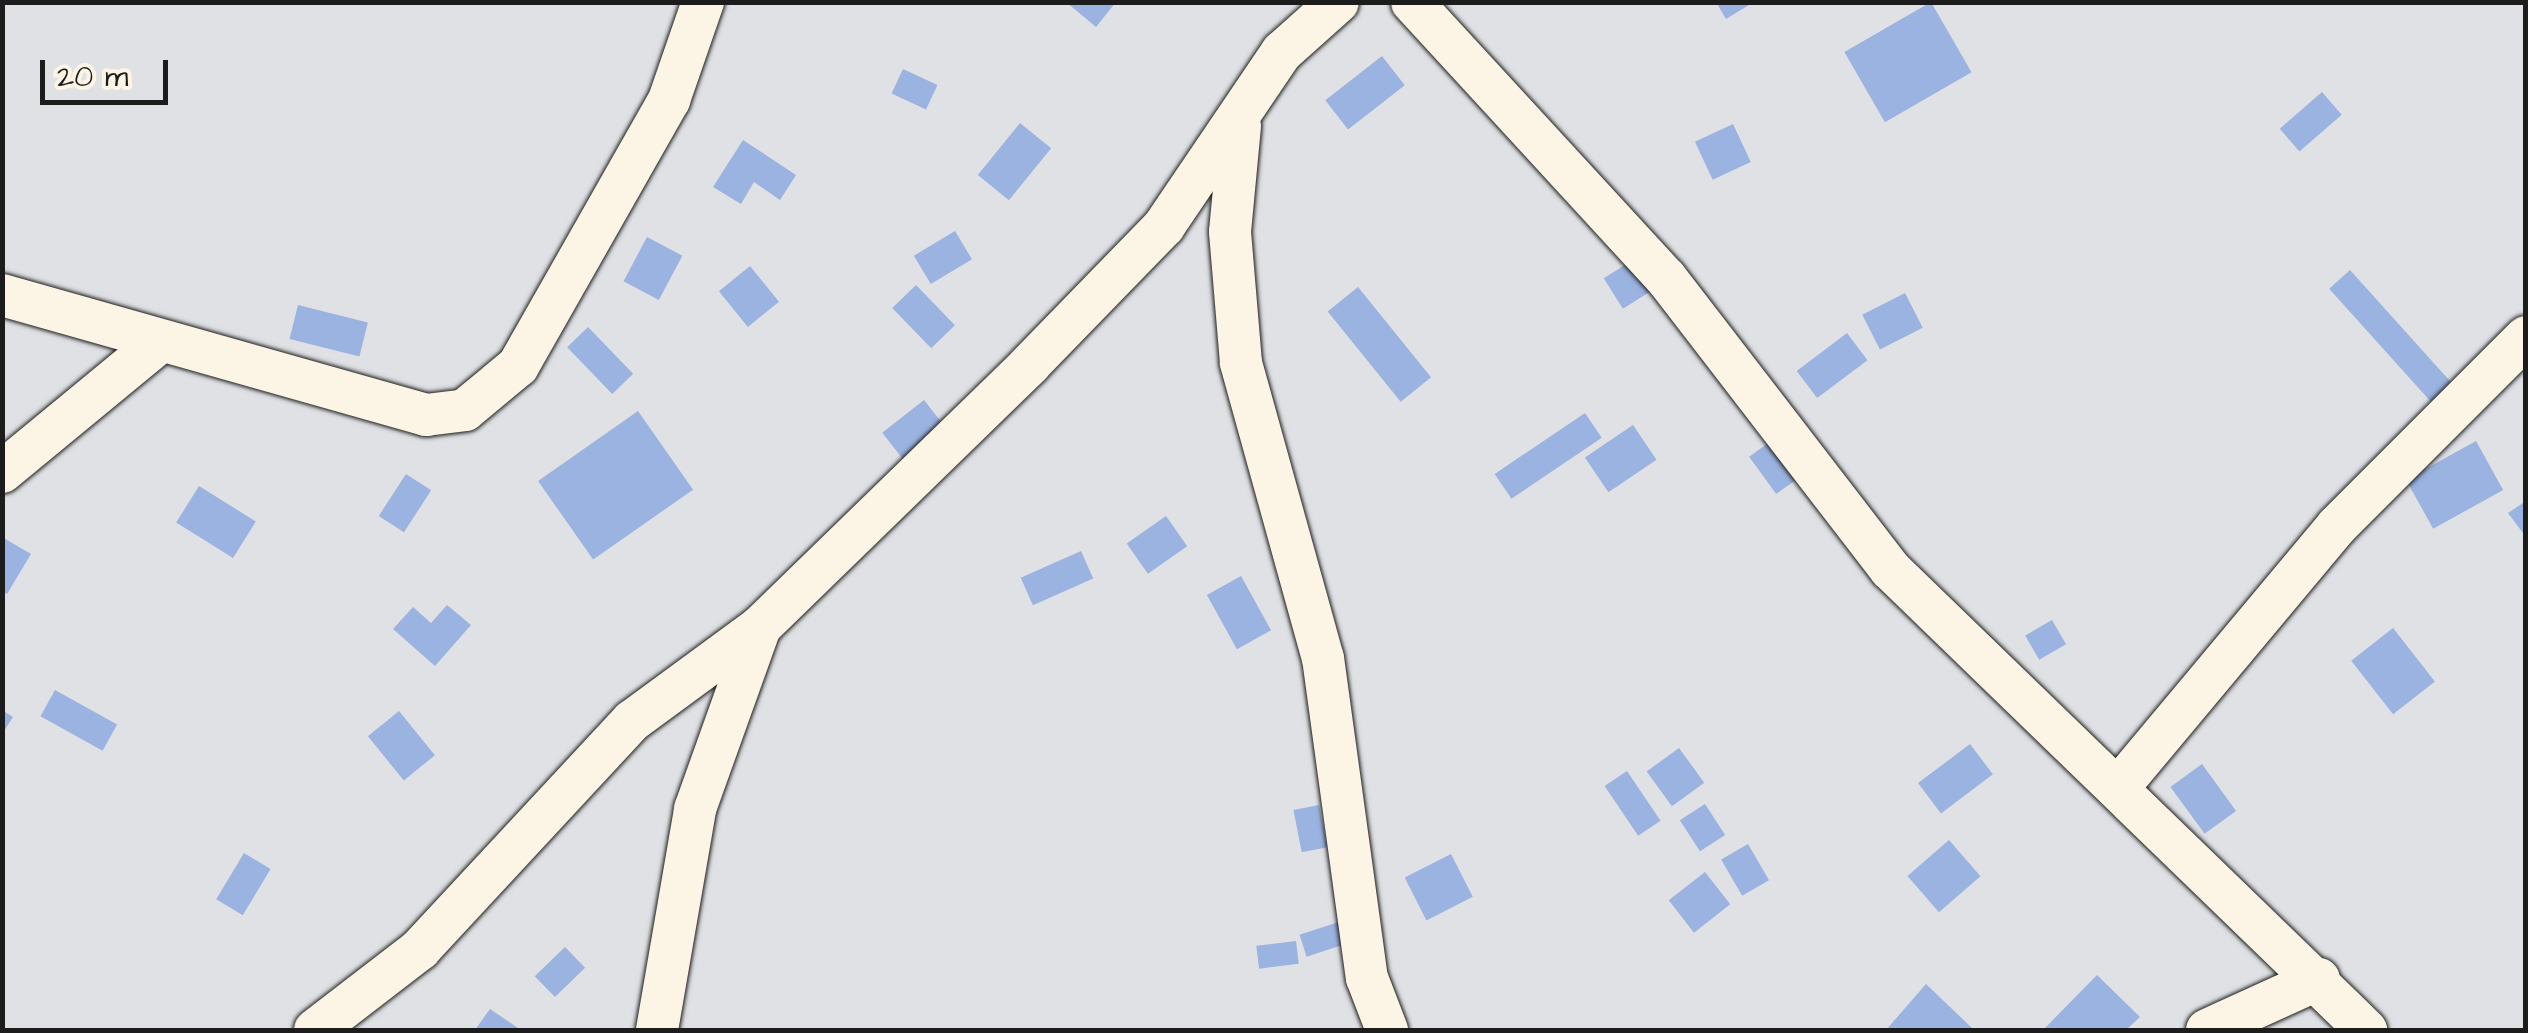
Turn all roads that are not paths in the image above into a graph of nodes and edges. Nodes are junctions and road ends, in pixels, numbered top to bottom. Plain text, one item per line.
1 (702, 2) edge
2 (1338, 2) edge
3 (1412, 2) edge
4 (1240, 126) junction
5 (2, 295) edge
6 (2526, 338) edge
7 (156, 345) junction
8 (2, 472) edge
9 (760, 627) junction
10 (2118, 788) junction
11 (2319, 979) junction
12 (315, 1030) edge
13 (657, 1030) edge
14 (1387, 1030) edge
15 (2208, 1030) edge
16 (2366, 1030) edge

1 - 7 street
2 - 4 street
3 - 10 street
4 - 9 street
4 - 14 street
5 - 7 street
6 - 10 street
7 - 8 street
9 - 12 street
9 - 13 street
10 - 11 street
11 - 15 street
11 - 16 street

